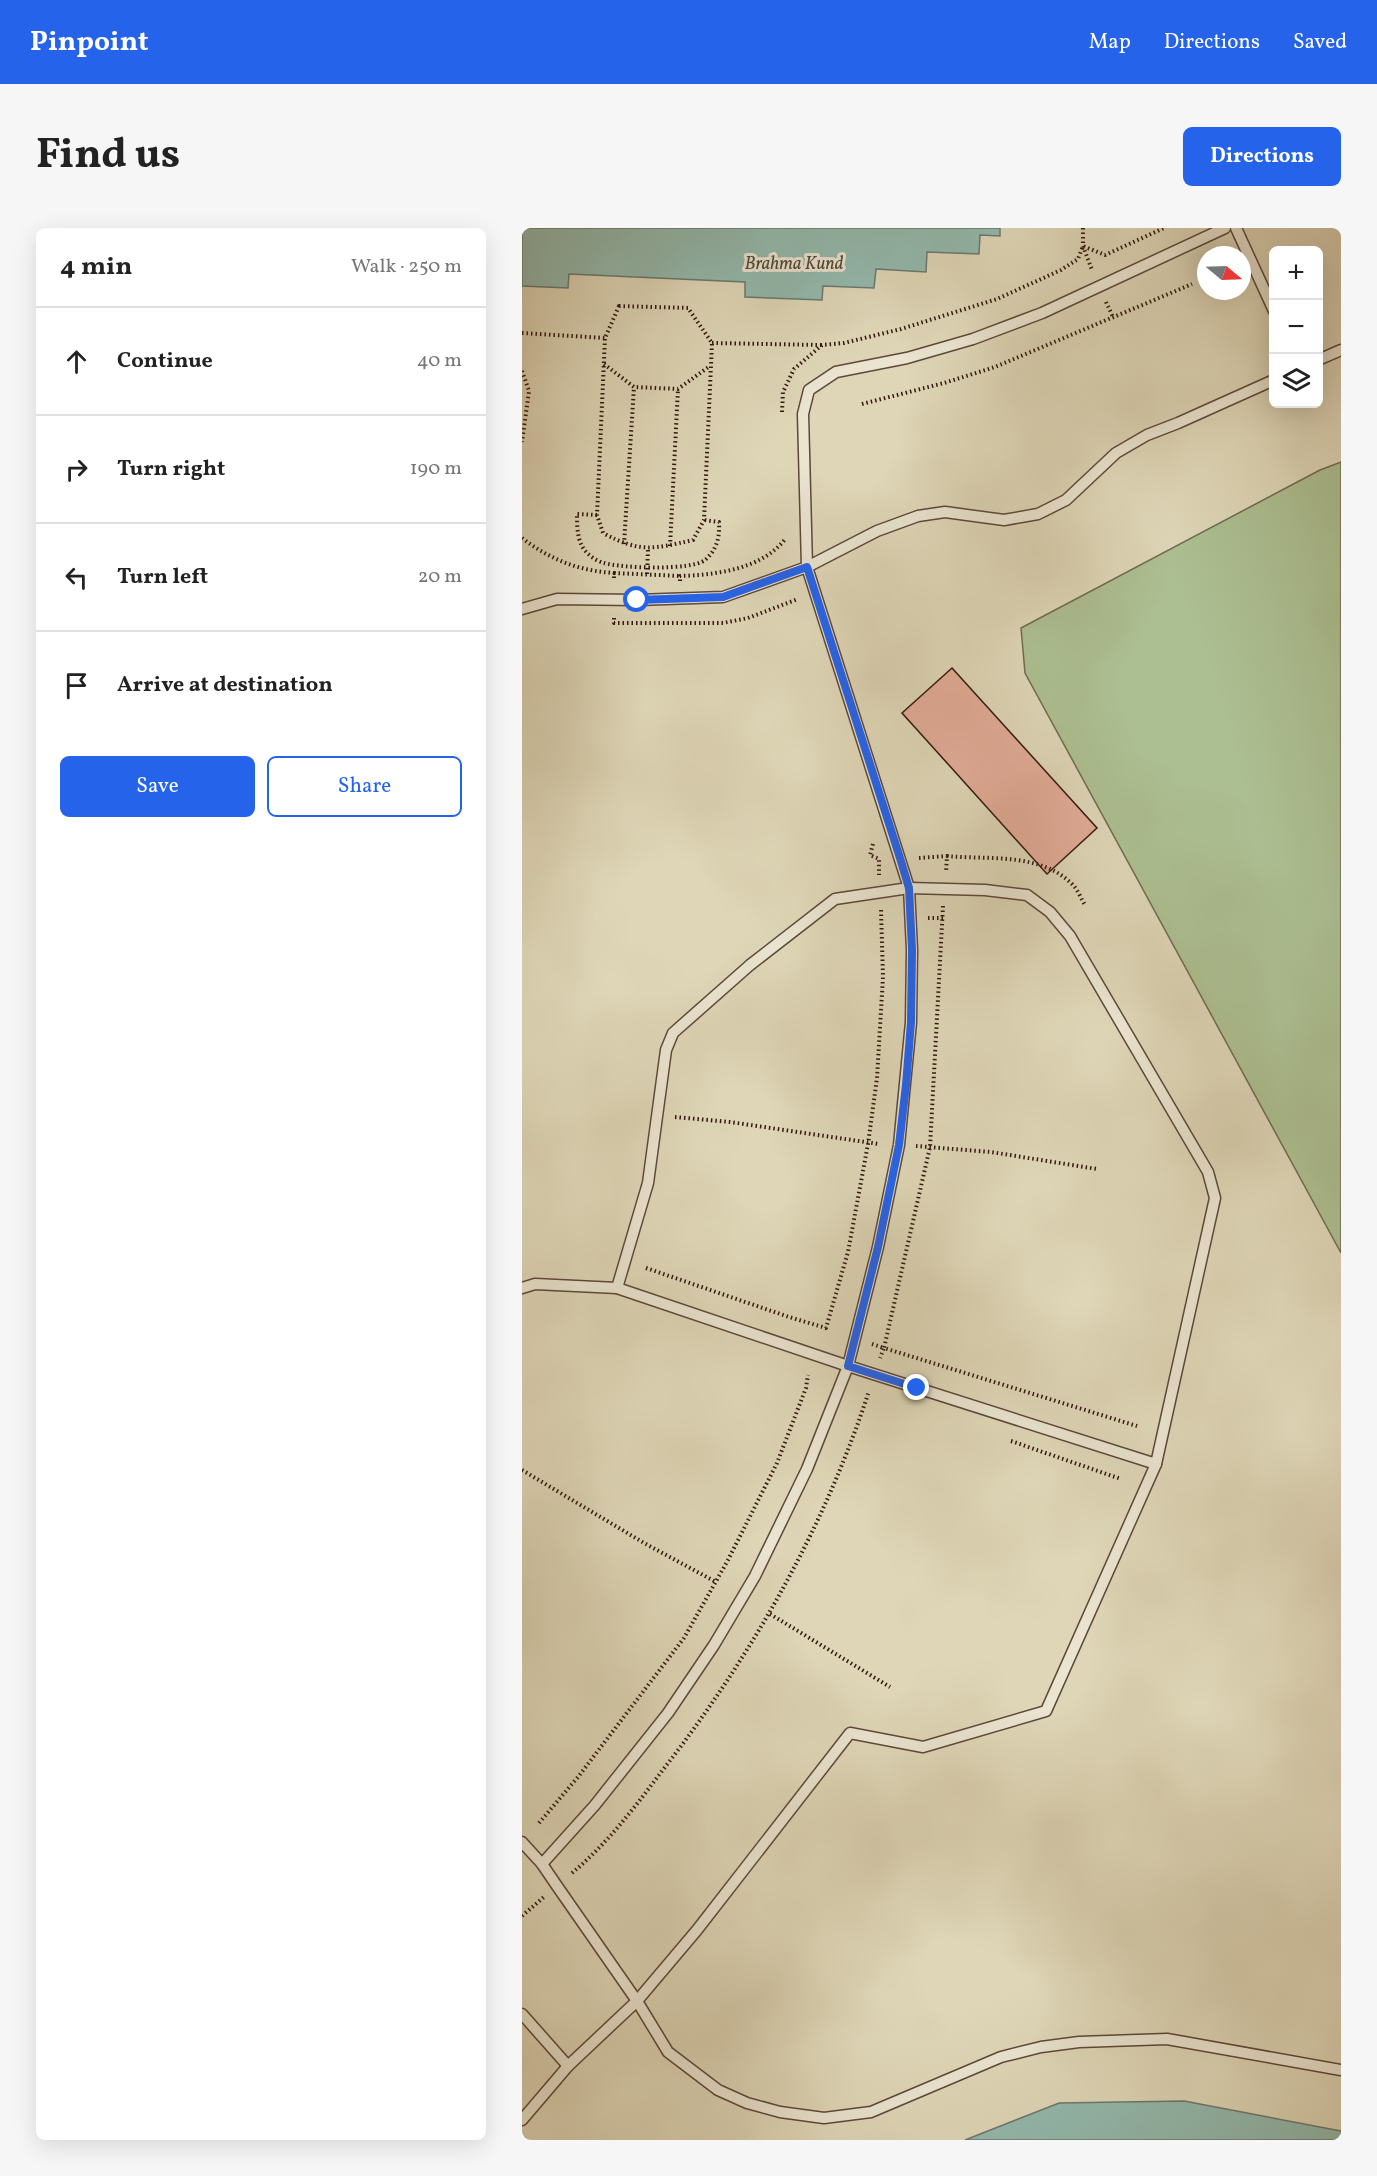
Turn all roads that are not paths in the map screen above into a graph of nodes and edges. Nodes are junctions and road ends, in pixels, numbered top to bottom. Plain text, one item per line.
1 (1225, 228) edge
2 (1236, 228) edge
3 (1269, 300) edge
4 (1341, 350) edge
5 (1323, 358) edge
6 (1269, 382) edge
7 (807, 567) junction
8 (522, 609) edge
9 (909, 888) junction
10 (522, 1288) edge
11 (617, 1288) junction
12 (848, 1366) junction
13 (1156, 1464) junction
14 (522, 1842) edge
15 (542, 1864) junction
16 (637, 2001) junction
17 (522, 2014) edge
18 (568, 2066) junction
19 (1341, 2070) edge
20 (522, 2120) edge

1 - 7 lane
2 - 3 lane
4 - 5 lane
6 - 7 lane
7 - 8 lane
7 - 9 lane
9 - 11 lane
9 - 12 lane
9 - 13 lane
10 - 11 lane
11 - 12 lane
12 - 13 lane
12 - 15 lane
13 - 16 lane
14 - 15 lane
15 - 16 lane
16 - 18 lane
16 - 19 lane
17 - 18 lane
18 - 20 lane

